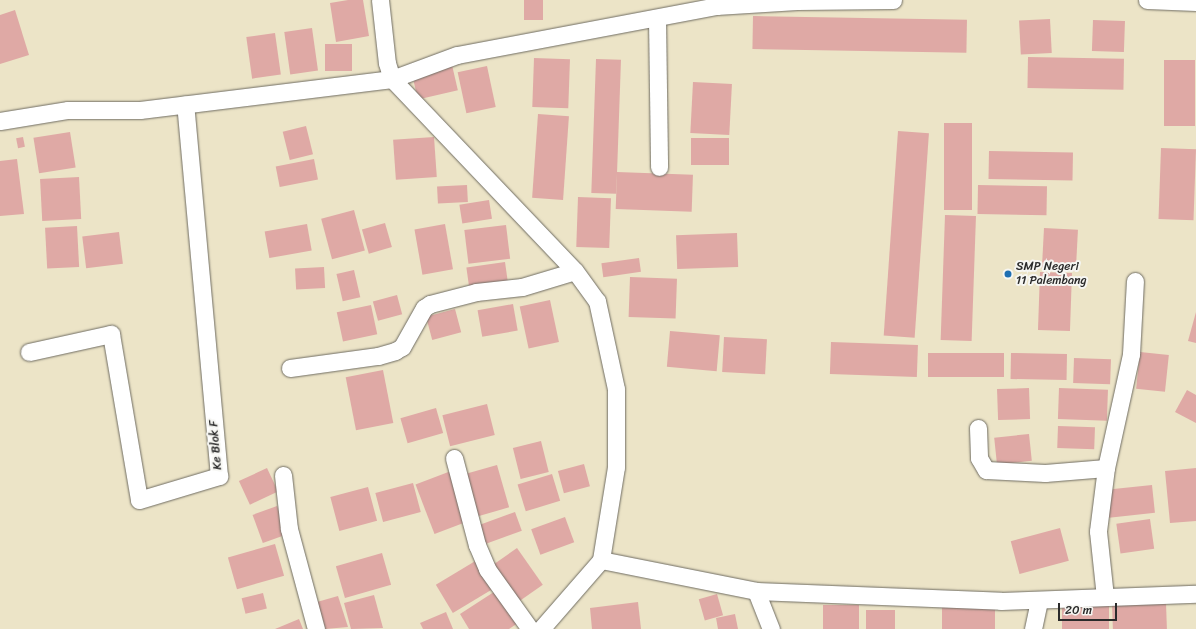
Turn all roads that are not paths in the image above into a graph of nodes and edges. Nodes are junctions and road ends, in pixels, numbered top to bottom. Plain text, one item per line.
1 (380, 0) edge
2 (893, 0) edge
3 (1147, 0) edge
4 (1196, 2) edge
5 (716, 3) edge
6 (657, 18) junction
7 (392, 79) junction
8 (185, 105) junction
9 (0, 121) edge
10 (659, 167) dead end
11 (575, 271) junction
12 (1135, 281) dead end
13 (29, 352) dead end
14 (290, 368) dead end
15 (978, 428) dead end
16 (454, 458) dead end
17 (1106, 468) junction
18 (283, 475) dead end
19 (601, 560) junction
20 (756, 591) junction
21 (1196, 594) edge
22 (1105, 597) junction
23 (1039, 601) junction
24 (316, 629) edge
25 (530, 629) edge
26 (541, 629) edge
27 (771, 629) edge
28 (1033, 629) edge

1 - 7 street
2 - 5 street
3 - 4 street
5 - 6 street
6 - 7 street
6 - 10 street
7 - 8 street
7 - 11 street
8 - 9 street
8 - 13 street, Ke Blok F
11 - 14 street
11 - 19 street
12 - 17 street
15 - 17 street
16 - 25 street
17 - 22 street
18 - 24 street
19 - 20 street
19 - 26 street
20 - 23 street
20 - 27 street
21 - 22 street
22 - 23 street
23 - 28 street

